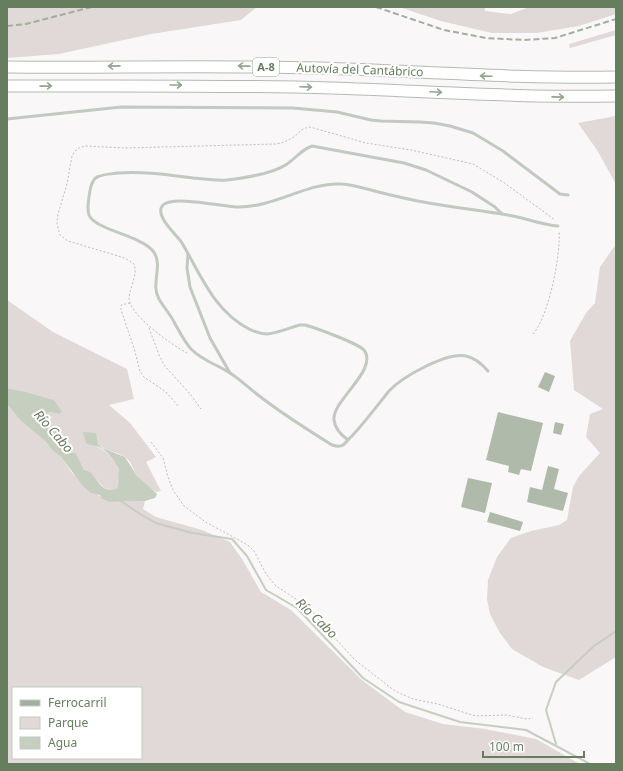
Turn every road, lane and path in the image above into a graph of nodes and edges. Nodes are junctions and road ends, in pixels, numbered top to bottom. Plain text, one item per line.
1 (7, 67) edge
2 (616, 73) edge
3 (525, 77) junction
4 (616, 77) edge
5 (7, 86) edge
6 (616, 96) edge
7 (7, 119) edge
8 (568, 195) dead end
9 (502, 214) junction
10 (558, 226) junction
11 (188, 252) junction
12 (130, 302) junction
13 (149, 326) junction
14 (533, 334) dead end
15 (199, 356) junction
16 (488, 371) dead end
17 (230, 373) junction
18 (179, 407) dead end
19 (200, 409) dead end
20 (348, 440) junction
21 (151, 442) dead end
22 (533, 718) dead end

3 -> 1 highway, Autovía del Cantábrico / A-8
2 - 3 highway
3 - 4 highway, Autovía del Cantábrico / A-8
5 -> 6 highway, Autovía del Cantábrico / A-8
7 - 8 lane
9 - 10 lane
9 - 11 lane
9 - 15 lane
10 - 12 path
10 - 14 path
11 - 17 lane
11 - 20 lane
12 - 13 path
12 - 18 path
13 - 15 path
13 - 19 path
15 - 17 lane
16 - 20 lane
17 - 20 lane
21 - 22 path

